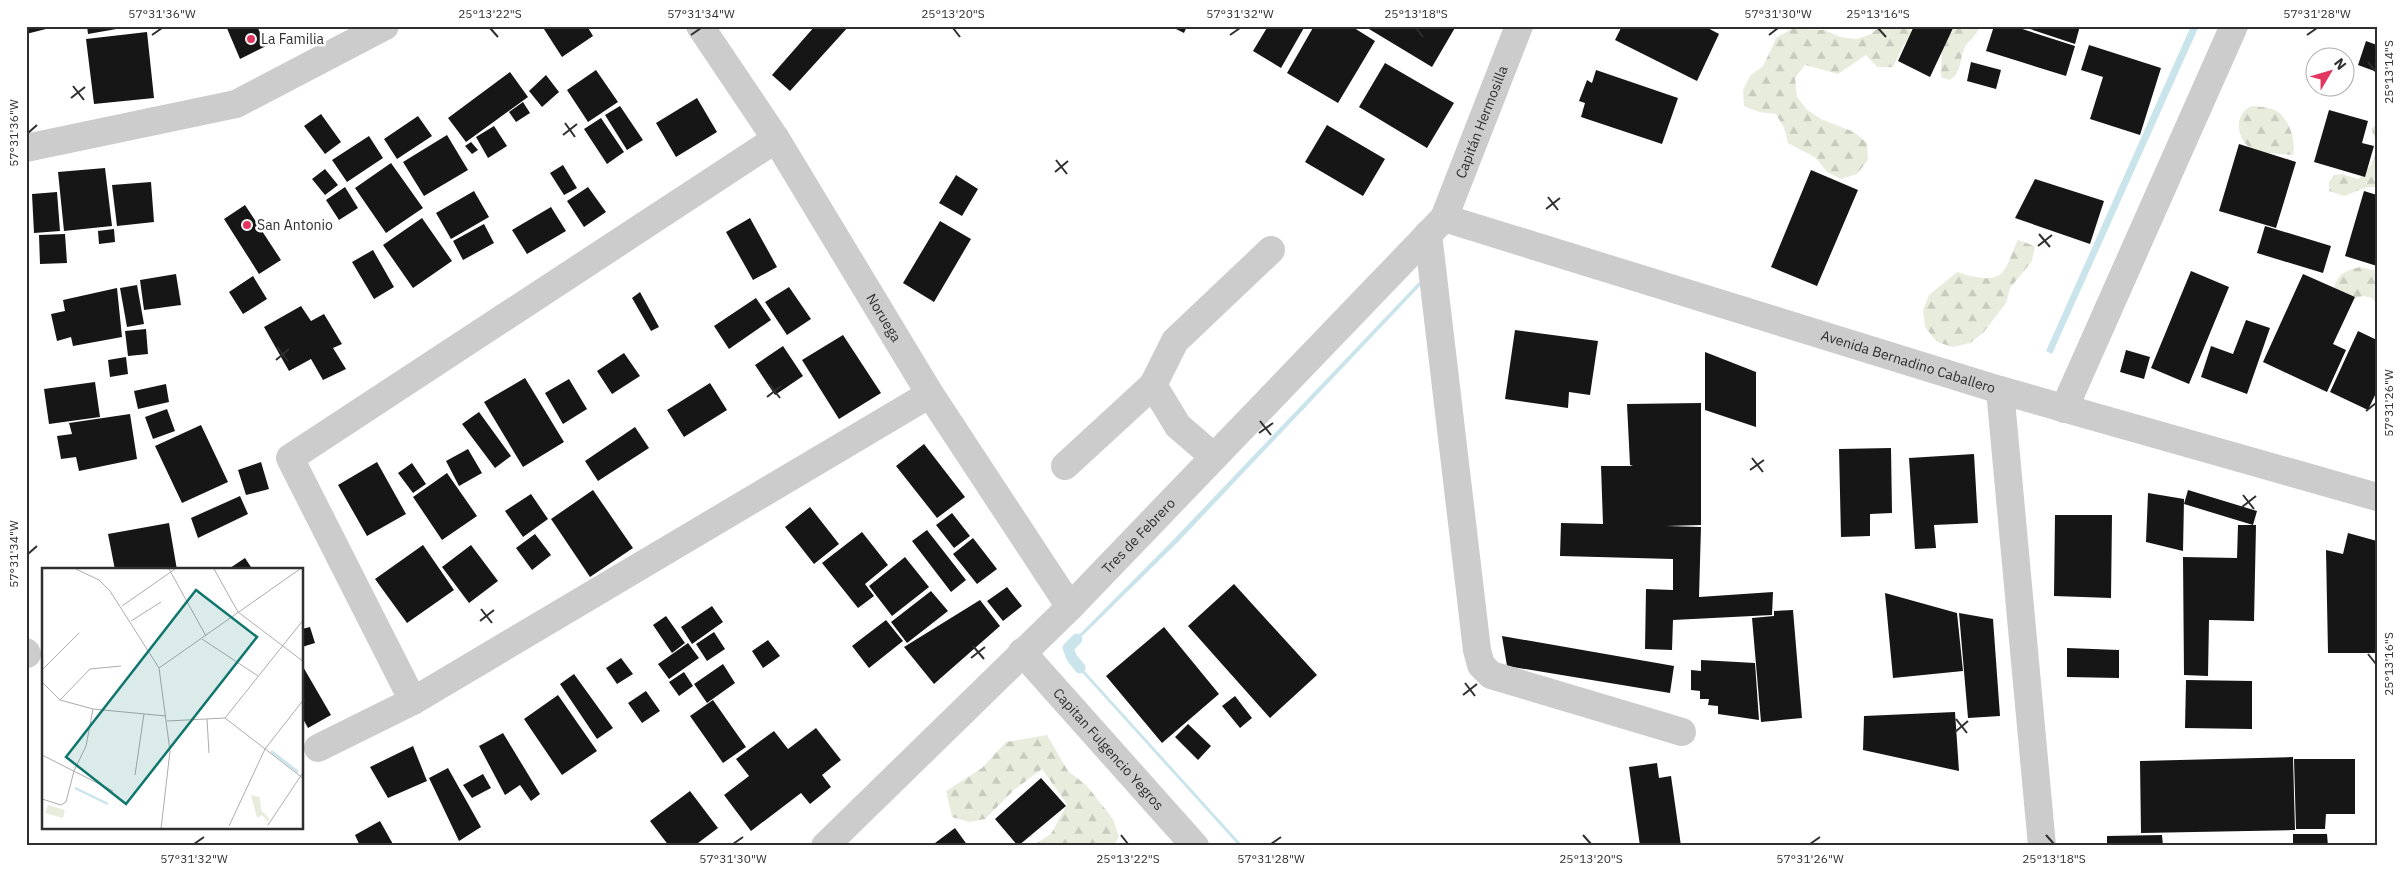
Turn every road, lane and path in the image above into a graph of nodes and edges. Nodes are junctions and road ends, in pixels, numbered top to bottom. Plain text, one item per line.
1 (385, 26) edge
2 (700, 26) edge
3 (1519, 26) edge
4 (2234, 26) edge
5 (776, 139) junction
6 (26, 148) edge
7 (1436, 226) junction
8 (1271, 250) dead end
9 (1153, 385) junction
10 (2000, 390) junction
11 (930, 394) junction
12 (2064, 408) junction
13 (1214, 457) junction
14 (1065, 466) dead end
15 (2377, 497) edge
16 (1070, 607) junction
17 (1022, 652) junction
18 (413, 702) junction
19 (1682, 732) dead end
20 (318, 748) dead end
21 (824, 846) edge
22 (1195, 846) edge
23 (2042, 846) edge

1 - 6 street
2 - 5 street, Noruega
3 - 7 street, Capitán Hermosilla
4 - 12 street
5 - 11 street, Noruega
5 - 18 street
7 - 10 street, Avenida Bernadino Caballero
7 - 13 street, Tres de Febrero
7 - 19 street
8 - 9 street
9 - 13 street
9 - 14 street
10 - 12 street, Avenida Bernadino Caballero
10 - 23 street
11 - 16 street, Noruega
11 - 18 street
12 - 15 street, Avenida Bernadino Caballero
13 - 16 street, Tres de Febrero
16 - 17 street, Tres de Febrero
17 - 21 street, Tres de Febrero
17 - 22 street, Capitan Fulgencio Yegros
18 - 20 street

